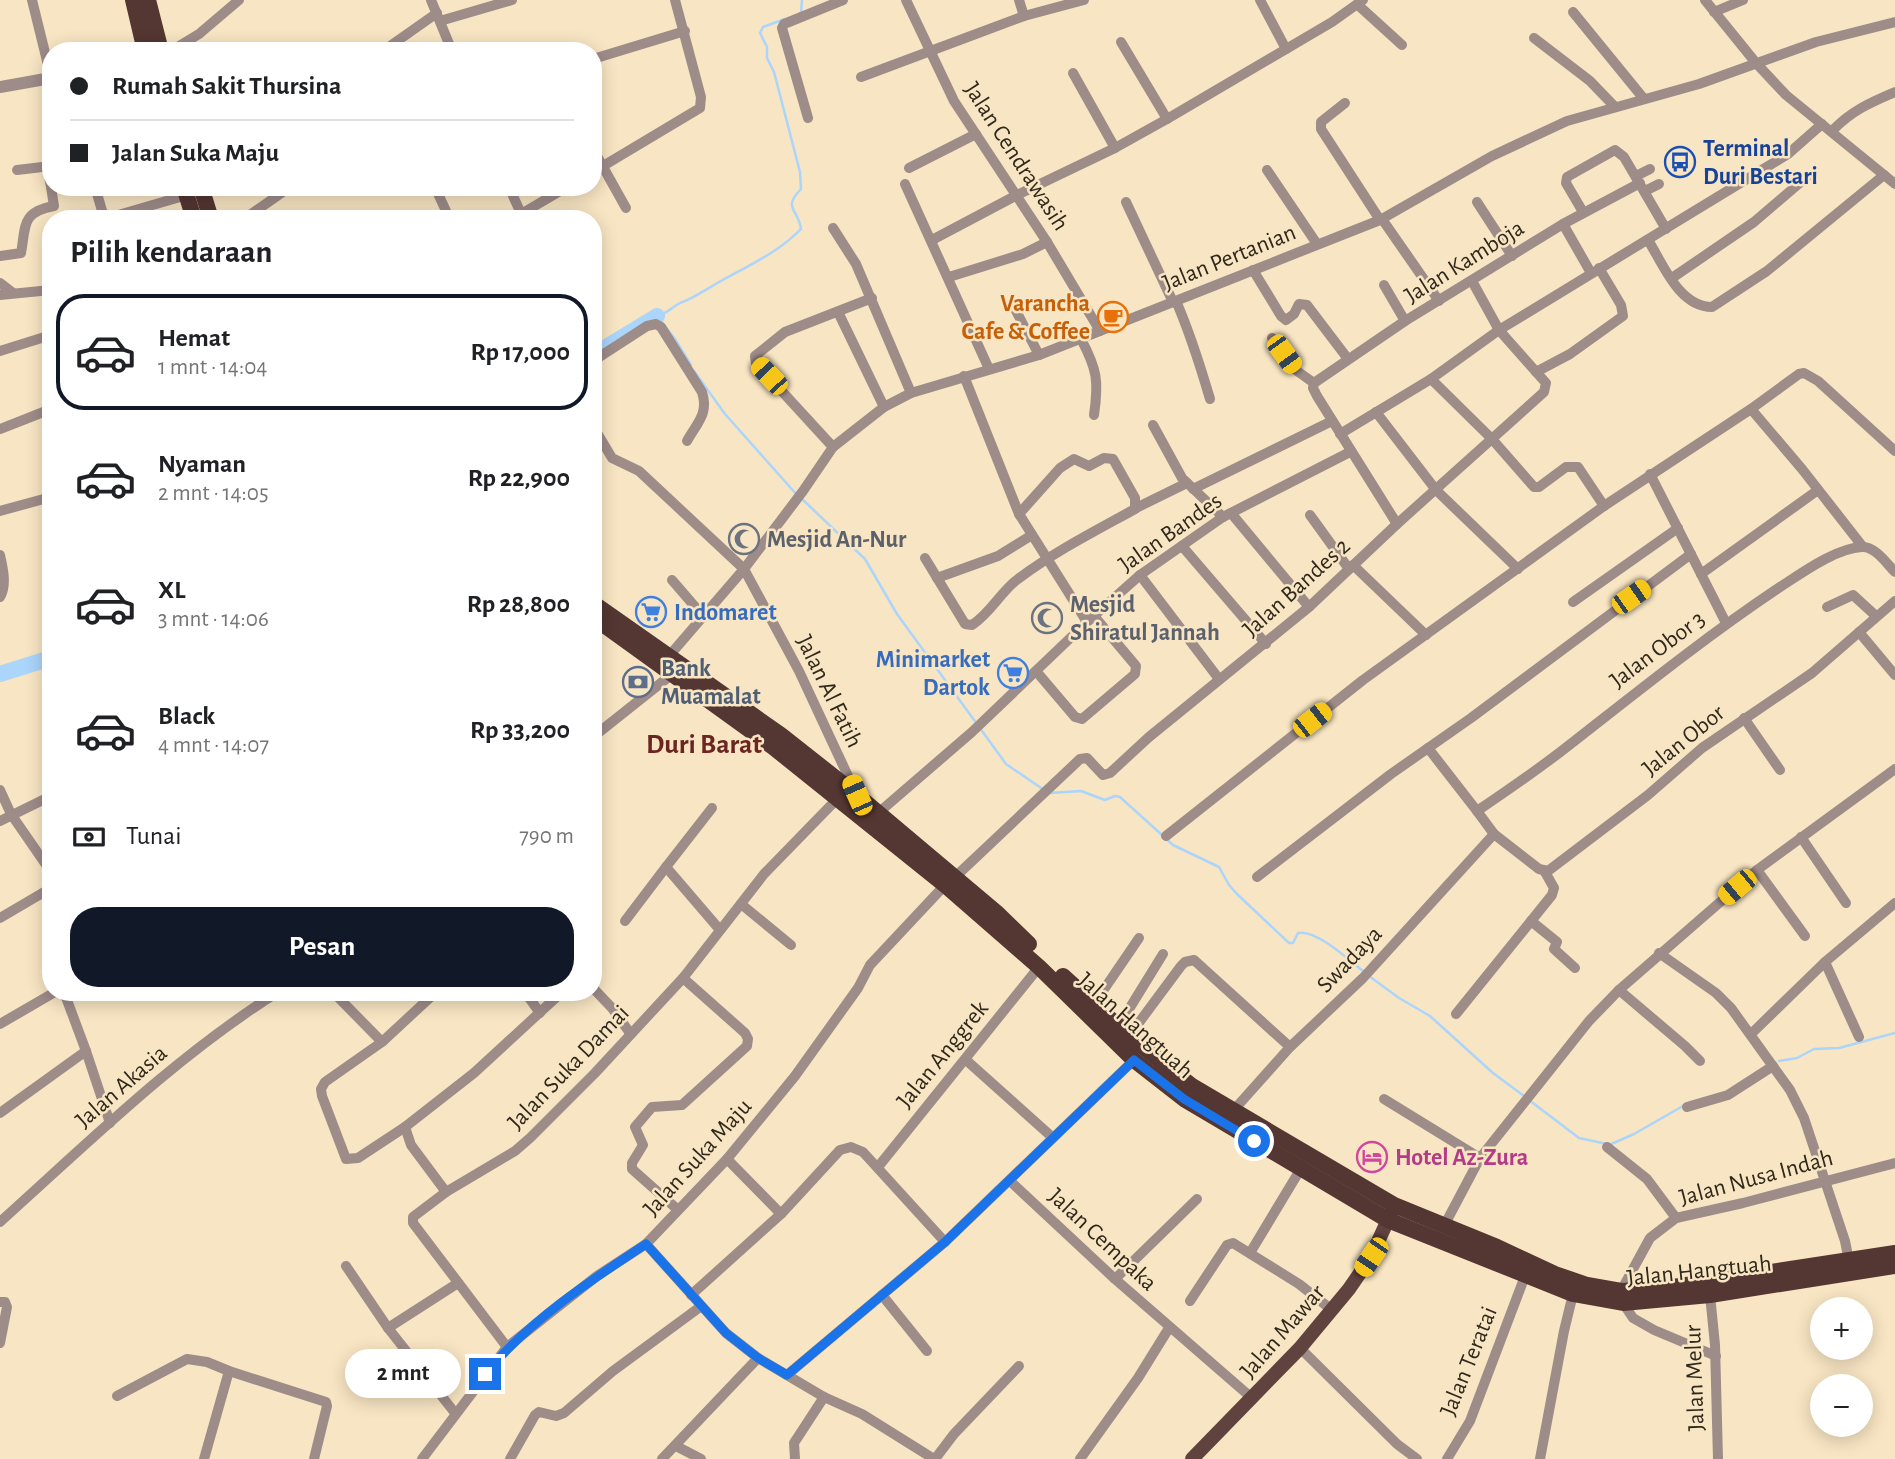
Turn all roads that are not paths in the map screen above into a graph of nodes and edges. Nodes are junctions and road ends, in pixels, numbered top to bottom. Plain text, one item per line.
1 (32, 0) edge
2 (132, 0) edge
3 (148, 0) edge
4 (239, 0) edge
5 (431, 0) edge
6 (512, 0) edge
7 (675, 0) edge
8 (843, 0) edge
9 (906, 0) edge
10 (1019, 0) edge
11 (1084, 0) edge
12 (1259, 0) edge
13 (1705, 0) edge
14 (1743, 0) edge
15 (1361, 2) edge
16 (1573, 12) dead end
17 (1714, 12) junction
18 (1024, 16) junction
19 (438, 17) junction
20 (1895, 22) edge
21 (685, 31) junction
22 (1534, 38) dead end
23 (42, 42) edge
24 (143, 42) edge
25 (159, 42) edge
26 (186, 42) edge
27 (398, 42) edge
28 (448, 42) edge
29 (1121, 42) dead end
30 (1402, 45) dead end
31 (1286, 49) junction
32 (929, 52) junction
33 (602, 55) edge
34 (1756, 63) junction
35 (1073, 73) dead end
36 (861, 77) dead end
37 (42, 79) edge
38 (0, 87) edge
39 (1895, 92) edge
40 (1644, 99) junction
41 (1345, 103) dead end
42 (1615, 107) junction
43 (808, 118) dead end
44 (1167, 119) junction
45 (1822, 124) junction
46 (1832, 131) junction
47 (976, 134) junction
48 (1115, 148) junction
49 (603, 166) joint
50 (42, 167) edge
51 (909, 168) dead end
52 (1650, 169) dead end
53 (17, 170) dead end
54 (1268, 170) dead end
55 (1884, 175) junction
56 (1809, 176) dead end
57 (1640, 183) junction
58 (1895, 183) edge
59 (905, 184) dead end
60 (1659, 184) dead end
61 (1017, 195) junction
62 (52, 196) edge
63 (173, 196) edge
64 (277, 196) edge
65 (553, 196) edge
66 (1126, 202) dead end
67 (1478, 202) dead end
68 (626, 208) dead end
69 (42, 210) edge
70 (42, 210) edge
71 (132, 210) edge
72 (257, 210) edge
73 (531, 210) edge
74 (1583, 212) junction
75 (1380, 219) junction
76 (1563, 224) junction
77 (832, 228) dead end
78 (1667, 229) junction
79 (932, 240) junction
80 (1648, 240) junction
81 (1047, 242) junction
82 (1317, 244) junction
83 (0, 256) edge
84 (1511, 256) junction
85 (1253, 270) junction
86 (1595, 271) junction
87 (949, 277) junction
88 (1672, 278) junction
89 (1472, 281) junction
90 (0, 283) edge
91 (1384, 285) dead end
92 (42, 291) edge
93 (13, 293) junction
94 (0, 295) edge
95 (872, 298) junction
96 (1439, 300) junction
97 (1175, 301) junction
98 (1013, 305) dead end
99 (838, 312) junction
100 (1405, 321) junction
101 (1499, 330) junction
102 (1100, 331) junction
103 (42, 338) edge
104 (1272, 338) dead end
105 (1081, 339) junction
106 (0, 351) edge
107 (602, 355) edge
108 (1039, 355) junction
109 (1348, 359) junction
110 (989, 369) junction
111 (1536, 372) junction
112 (964, 376) junction
113 (1431, 379) junction
114 (1314, 383) junction
115 (911, 393) junction
116 (1210, 399) dead end
117 (884, 407) junction
118 (1751, 408) junction
119 (1376, 412) junction
120 (42, 413) edge
121 (1094, 415) dead end
122 (1332, 421) junction
123 (1153, 425) dead end
124 (0, 429) edge
125 (1340, 434) junction
126 (1492, 439) junction
127 (602, 441) edge
128 (687, 441) dead end
129 (833, 447) junction
130 (1895, 451) edge
131 (1350, 452) junction
132 (1650, 474) junction
133 (1190, 486) junction
134 (1436, 490) junction
135 (1818, 490) junction
136 (42, 499) edge
137 (1604, 506) junction
138 (1136, 508) junction
139 (0, 511) edge
140 (1019, 514) junction
141 (1310, 514) dead end
142 (1227, 515) junction
143 (1396, 524) junction
144 (1678, 528) junction
145 (1032, 535) junction
146 (1182, 546) junction
147 (1863, 547) junction
148 (1691, 554) junction
149 (0, 555) edge
150 (925, 558) dead end
151 (1047, 559) junction
152 (1351, 567) junction
153 (744, 569) junction
154 (1518, 569) junction
155 (1895, 572) edge
156 (1701, 574) junction
157 (1140, 575) junction
158 (937, 578) junction
159 (673, 580) dead end
160 (0, 597) edge
161 (1895, 601) edge
162 (1573, 602) dead end
163 (1309, 607) junction
164 (1827, 607) dead end
165 (602, 609) edge
166 (703, 616) junction
167 (1876, 616) junction
168 (1091, 619) junction
169 (1727, 623) junction
170 (602, 624) edge
171 (1859, 632) junction
172 (1426, 635) junction
173 (1266, 644) junction
174 (669, 656) junction
175 (1036, 671) junction
176 (671, 675) junction
177 (1895, 675) edge
178 (1219, 679) junction
179 (1744, 718) junction
180 (602, 730) edge
181 (1428, 748) junction
182 (1895, 769) edge
183 (1780, 770) dead end
184 (0, 790) edge
185 (857, 795) junction
186 (838, 798) junction
187 (42, 800) edge
188 (712, 808) dead end
189 (1477, 811) junction
190 (11, 814) junction
191 (877, 814) junction
192 (0, 821) edge
193 (1494, 834) junction
194 (1166, 836) dead end
195 (1801, 837) junction
196 (916, 855) junction
197 (42, 859) edge
198 (666, 867) junction
199 (1757, 870) junction
200 (1545, 872) junction
201 (1257, 877) dead end
202 (949, 881) junction
203 (42, 893) edge
204 (1846, 903) dead end
205 (741, 904) junction
206 (1895, 904) edge
207 (0, 918) edge
208 (1531, 920) junction
209 (625, 921) dead end
210 (720, 930) junction
211 (1805, 936) dead end
212 (1139, 938) dead end
213 (791, 945) dead end
214 (1658, 953) junction
215 (1163, 954) dead end
216 (1825, 962) junction
217 (1039, 967) junction
218 (1575, 968) dead end
219 (683, 978) junction
220 (1619, 990) junction
221 (602, 997) edge
222 (42, 1000) edge
223 (67, 1001) edge
224 (264, 1001) edge
225 (342, 1001) edge
226 (426, 1001) edge
227 (531, 1001) edge
228 (553, 1001) edge
229 (1094, 1004) junction
230 (540, 1013) junction
231 (1456, 1014) dead end
232 (0, 1024) edge
233 (1124, 1031) junction
234 (631, 1033) junction
235 (1751, 1034) junction
236 (1859, 1037) dead end
237 (382, 1042) junction
238 (1290, 1047) junction
239 (86, 1051) junction
240 (965, 1060) junction
241 (1134, 1060) junction
242 (1700, 1061) dead end
243 (1773, 1066) junction
244 (1188, 1093) junction
245 (1384, 1099) dead end
246 (1687, 1107) dead end
247 (1232, 1112) junction
248 (0, 1113) edge
249 (110, 1123) junction
250 (405, 1127) junction
251 (1052, 1137) junction
252 (1607, 1147) dead end
253 (1480, 1158) junction
254 (727, 1159) junction
255 (1895, 1163) edge
256 (877, 1167) junction
257 (1300, 1170) junction
258 (1010, 1181) junction
259 (1825, 1182) junction
260 (446, 1192) junction
261 (1197, 1199) dead end
262 (677, 1209) junction
263 (1391, 1213) junction
264 (781, 1214) junction
265 (1676, 1218) junction
266 (0, 1222) edge
267 (1444, 1226) junction
268 (945, 1242) junction
269 (646, 1244) junction
270 (1250, 1253) junction
271 (1895, 1253) edge
272 (1849, 1261) junction
273 (346, 1266) dead end
274 (1895, 1266) edge
275 (1525, 1276) junction
276 (1115, 1279) junction
277 (458, 1283) junction
278 (1573, 1294) junction
279 (691, 1295) junction
280 (882, 1295) junction
281 (1710, 1295) junction
282 (1622, 1297) junction
283 (0, 1301) edge
284 (1190, 1301) dead end
285 (700, 1307) junction
286 (1332, 1310) junction
287 (388, 1328) junction
288 (1169, 1328) junction
289 (0, 1343) edge
290 (507, 1347) junction
291 (1300, 1348) junction
292 (927, 1351) dead end
293 (1716, 1356) junction
294 (758, 1358) junction
295 (1019, 1366) dead end
296 (229, 1371) junction
297 (787, 1375) junction
298 (117, 1396) dead end
299 (824, 1396) junction
300 (1253, 1399) junction
301 (455, 1413) junction
302 (676, 1446) junction
303 (1543, 1458) edge
304 (204, 1459) edge
305 (314, 1459) edge
306 (422, 1459) edge
307 (510, 1459) edge
308 (662, 1459) edge
309 (701, 1459) edge
310 (795, 1459) edge
311 (934, 1459) edge
312 (1080, 1459) edge
313 (1192, 1459) edge
314 (1417, 1459) edge
315 (1447, 1459) edge
316 (1718, 1459) edge

1 - 23 street
2 - 24 highway
3 - 25 highway
4 - 26 street
5 - 19 street
6 - 19 street
7 - 21 street
8 - 43 street
9 - 32 street, Jalan Cendrawasih
10 - 18 street
11 - 18 street
12 - 31 street
13 - 17 street
14 - 17 street
15 - 30 street
15 - 31 street
16 - 40 street
17 - 34 street
18 - 32 street
19 - 27 street
19 - 28 street
20 - 34 street, Jalan Pertanian
21 - 33 street
21 - 49 street
22 - 42 street
29 - 44 street
31 - 44 street
32 - 36 street
32 - 47 street, Jalan Cendrawasih
34 - 40 street, Jalan Pertanian
34 - 45 street
35 - 48 street
37 - 38 street
39 - 46 street
40 - 42 street, Jalan Pertanian
41 - 75 street
42 - 75 street, Jalan Pertanian
44 - 48 street
45 - 46 street
45 - 78 street
46 - 55 street
47 - 51 street
47 - 61 street, Jalan Cendrawasih
48 - 61 street
49 - 68 street
50 - 53 street
52 - 57 street
54 - 82 street
55 - 58 street
55 - 88 street
56 - 88 street
57 - 60 street
57 - 74 street, Jalan Kamboja
57 - 74 street
57 - 78 street
59 - 79 street
61 - 79 street
61 - 81 street, Jalan Cendrawasih
62 - 69 street
63 - 71 street
64 - 72 street
65 - 73 street
66 - 97 street
67 - 84 street
70 - 83 street
74 - 76 street, Jalan Kamboja
75 - 82 street, Jalan Pertanian
75 - 96 street
76 - 84 street, Jalan Kamboja
76 - 86 street
77 - 95 street
78 - 80 street
79 - 87 street
80 - 86 street
80 - 88 street
81 - 87 street
81 - 102 street, Jalan Cendrawasih
82 - 85 street, Jalan Pertanian
84 - 89 street, Jalan Kamboja
85 - 97 street, Jalan Pertanian
85 - 109 street
86 - 101 street
86 - 111 street
87 - 110 street
89 - 96 street, Jalan Kamboja
89 - 101 street
90 - 93 street
91 - 100 street
92 - 93 street
93 - 94 street
95 - 99 street
95 - 115 street
96 - 100 street, Jalan Kamboja
97 - 102 street, Jalan Pertanian
97 - 116 street
98 - 108 street
99 - 117 street
99 - 129 street
100 - 109 street, Jalan Kamboja
101 - 111 street
101 - 113 street
102 - 105 street, Jalan Pertanian
103 - 106 street
104 - 114 street
105 - 108 street, Jalan Pertanian
105 - 121 street
107 - 128 street
108 - 110 street, Jalan Pertanian
109 - 114 street, Jalan Kamboja
110 - 112 street, Jalan Pertanian
111 - 126 street, Jalan Bandes 2
112 - 115 street, Jalan Pertanian
112 - 140 street
113 - 119 street
113 - 126 street
114 - 122 street
115 - 117 street, Jalan Pertanian
117 - 129 street, Jalan Pertanian
118 - 130 street
118 - 132 street
118 - 135 street
119 - 125 street
119 - 134 street
120 - 124 street
122 - 125 street
122 - 133 street
123 - 133 street
125 - 131 street
126 - 134 street, Jalan Bandes 2
126 - 137 street
127 - 153 street, Jalan Al Fatih
129 - 153 street, Jalan Pertanian
131 - 142 street, Jalan Bandes
131 - 143 street
132 - 137 street
132 - 144 street
133 - 138 street
133 - 142 street
134 - 143 street, Jalan Bandes 2
134 - 154 street
135 - 147 street
135 - 156 street
136 - 139 street
137 - 154 street
138 - 140 street
138 - 151 street
140 - 145 street
141 - 152 street
142 - 146 street, Jalan Bandes
142 - 163 street
143 - 152 street, Jalan Bandes 2
144 - 148 street
144 - 162 street
145 - 151 street
145 - 158 street
146 - 157 street, Jalan Bandes
146 - 173 street
147 - 155 street
147 - 169 street, Jalan Obor 3
148 - 156 street
148 - 181 street
149 - 160 street
150 - 158 street
151 - 158 street
151 - 168 street
152 - 163 street, Jalan Bandes 2
152 - 172 street
153 - 166 street, Jalan Pertanian
153 - 185 street, Jalan Al Fatih
154 - 172 street
156 - 169 street
157 - 168 street, Jalan Bandes
157 - 178 street
159 - 166 street
161 - 167 street, Jalan Obor
163 - 173 street, Jalan Bandes 2
164 - 167 street
165 - 174 highway, Jalan Hangtuah
166 - 174 street, Jalan Pertanian
167 - 171 street, Jalan Obor
168 - 175 street, Jalan Bandes
168 - 175 street
169 - 189 street, Jalan Obor 3
170 - 176 highway, Jalan Hangtuah
171 - 177 street
171 - 179 street, Jalan Obor
172 - 194 street
173 - 178 street, Jalan Bandes 2
174 - 185 highway, Jalan Hangtuah
175 - 191 street, Jalan Bandes
176 - 180 street
176 - 186 highway, Jalan Hangtuah
178 - 202 street, Jalan Bandes 2
179 - 183 street
179 - 200 street, Jalan Obor
181 - 189 street
181 - 201 street
182 - 195 street
184 - 190 street
185 - 191 highway, Jalan Hangtuah
186 - 196 highway, Jalan Hangtuah
186 - 205 street, Jalan Suka Damai
187 - 190 street
188 - 198 street
189 - 193 street
190 - 192 street
190 - 197 street
191 - 196 highway, Jalan Hangtuah
193 - 200 street
193 - 238 street, Swadaya
195 - 199 street
195 - 204 street
196 - 202 highway, Jalan Hangtuah
198 - 209 street
198 - 210 street
199 - 211 street
199 - 214 street
200 - 208 street
202 - 217 highway, Jalan Hangtuah
202 - 229 highway, Jalan Hangtuah
202 - 254 street, Jalan Suka Maju
203 - 207 street
205 - 210 street, Jalan Suka Damai
205 - 213 street
206 - 216 street
208 - 218 street
208 - 231 street
210 - 219 street, Jalan Suka Damai
212 - 229 street
214 - 220 street
214 - 235 street
215 - 233 street
216 - 235 street
216 - 236 street
217 - 240 street, Jalan Anggrek
217 - 241 highway, Jalan Hangtuah
219 - 234 street, Jalan Suka Damai
219 - 262 street
220 - 242 street
220 - 253 street
221 - 234 street
222 - 232 street
223 - 239 street
224 - 249 street, Jalan Akasia
225 - 237 street
226 - 237 street
227 - 230 street
228 - 230 street
229 - 233 highway, Jalan Hangtuah
230 - 250 street
233 - 238 street
233 - 244 highway, Jalan Hangtuah
234 - 260 street, Jalan Suka Damai
235 - 243 street
237 - 250 street
238 - 247 street, Swadaya
239 - 248 street
239 - 249 street
240 - 251 street
240 - 256 street, Jalan Anggrek
241 - 244 highway, Jalan Hangtuah
241 - 251 street
243 - 246 street
243 - 259 street
244 - 247 highway, Jalan Hangtuah
244 - 257 highway, Jalan Hangtuah
245 - 253 street
247 - 263 highway, Jalan Hangtuah
249 - 266 street, Jalan Akasia
250 - 260 street
251 - 258 street
252 - 265 street
253 - 267 street
254 - 262 street, Jalan Suka Maju
254 - 264 street
255 - 259 street, Jalan Nusa Indah
256 - 264 street
256 - 268 street
257 - 263 highway, Jalan Hangtuah
257 - 270 street
258 - 268 street
258 - 276 street, Jalan Cempaka
259 - 265 street, Jalan Nusa Indah
259 - 272 street
260 - 277 street, Jalan Suka Damai
261 - 276 street
262 - 269 street, Jalan Suka Maju
263 - 267 highway, Jalan Hangtuah
263 - 275 highway, Jalan Hangtuah
263 - 286 main road, Jalan Mawar
264 - 279 street
265 - 282 street, Jalan Nusa Indah
267 - 282 highway, Jalan Hangtuah
268 - 280 street
269 - 279 street
269 - 290 street, Jalan Suka Maju
270 - 284 street
270 - 286 street
271 - 272 highway, Jalan Hangtuah
272 - 282 highway, Jalan Hangtuah
273 - 287 street
274 - 281 highway, Jalan Hangtuah
275 - 278 highway, Jalan Hangtuah
275 - 315 street, Jalan Teratai
276 - 288 street, Jalan Cempaka
277 - 287 street
277 - 290 street, Jalan Suka Damai
278 - 282 highway, Jalan Hangtuah
278 - 303 street
279 - 285 street
280 - 292 street
280 - 297 street
281 - 282 highway, Jalan Hangtuah
281 - 293 street, Jalan Melur
282 - 293 street
283 - 289 street
285 - 294 street
285 - 307 street
286 - 291 main road, Jalan Mawar
287 - 301 street
288 - 300 street, Jalan Cempaka
288 - 312 street
290 - 301 street, Jalan Suka Maju
291 - 300 main road, Jalan Mawar
291 - 314 street
293 - 316 street, Jalan Melur
294 - 297 street
294 - 302 street
295 - 311 street
296 - 298 street
296 - 304 street
296 - 305 street
297 - 299 street
299 - 310 street
299 - 311 street
300 - 313 main road, Jalan Mawar
301 - 306 street, Jalan Suka Maju
302 - 308 street
302 - 309 street

